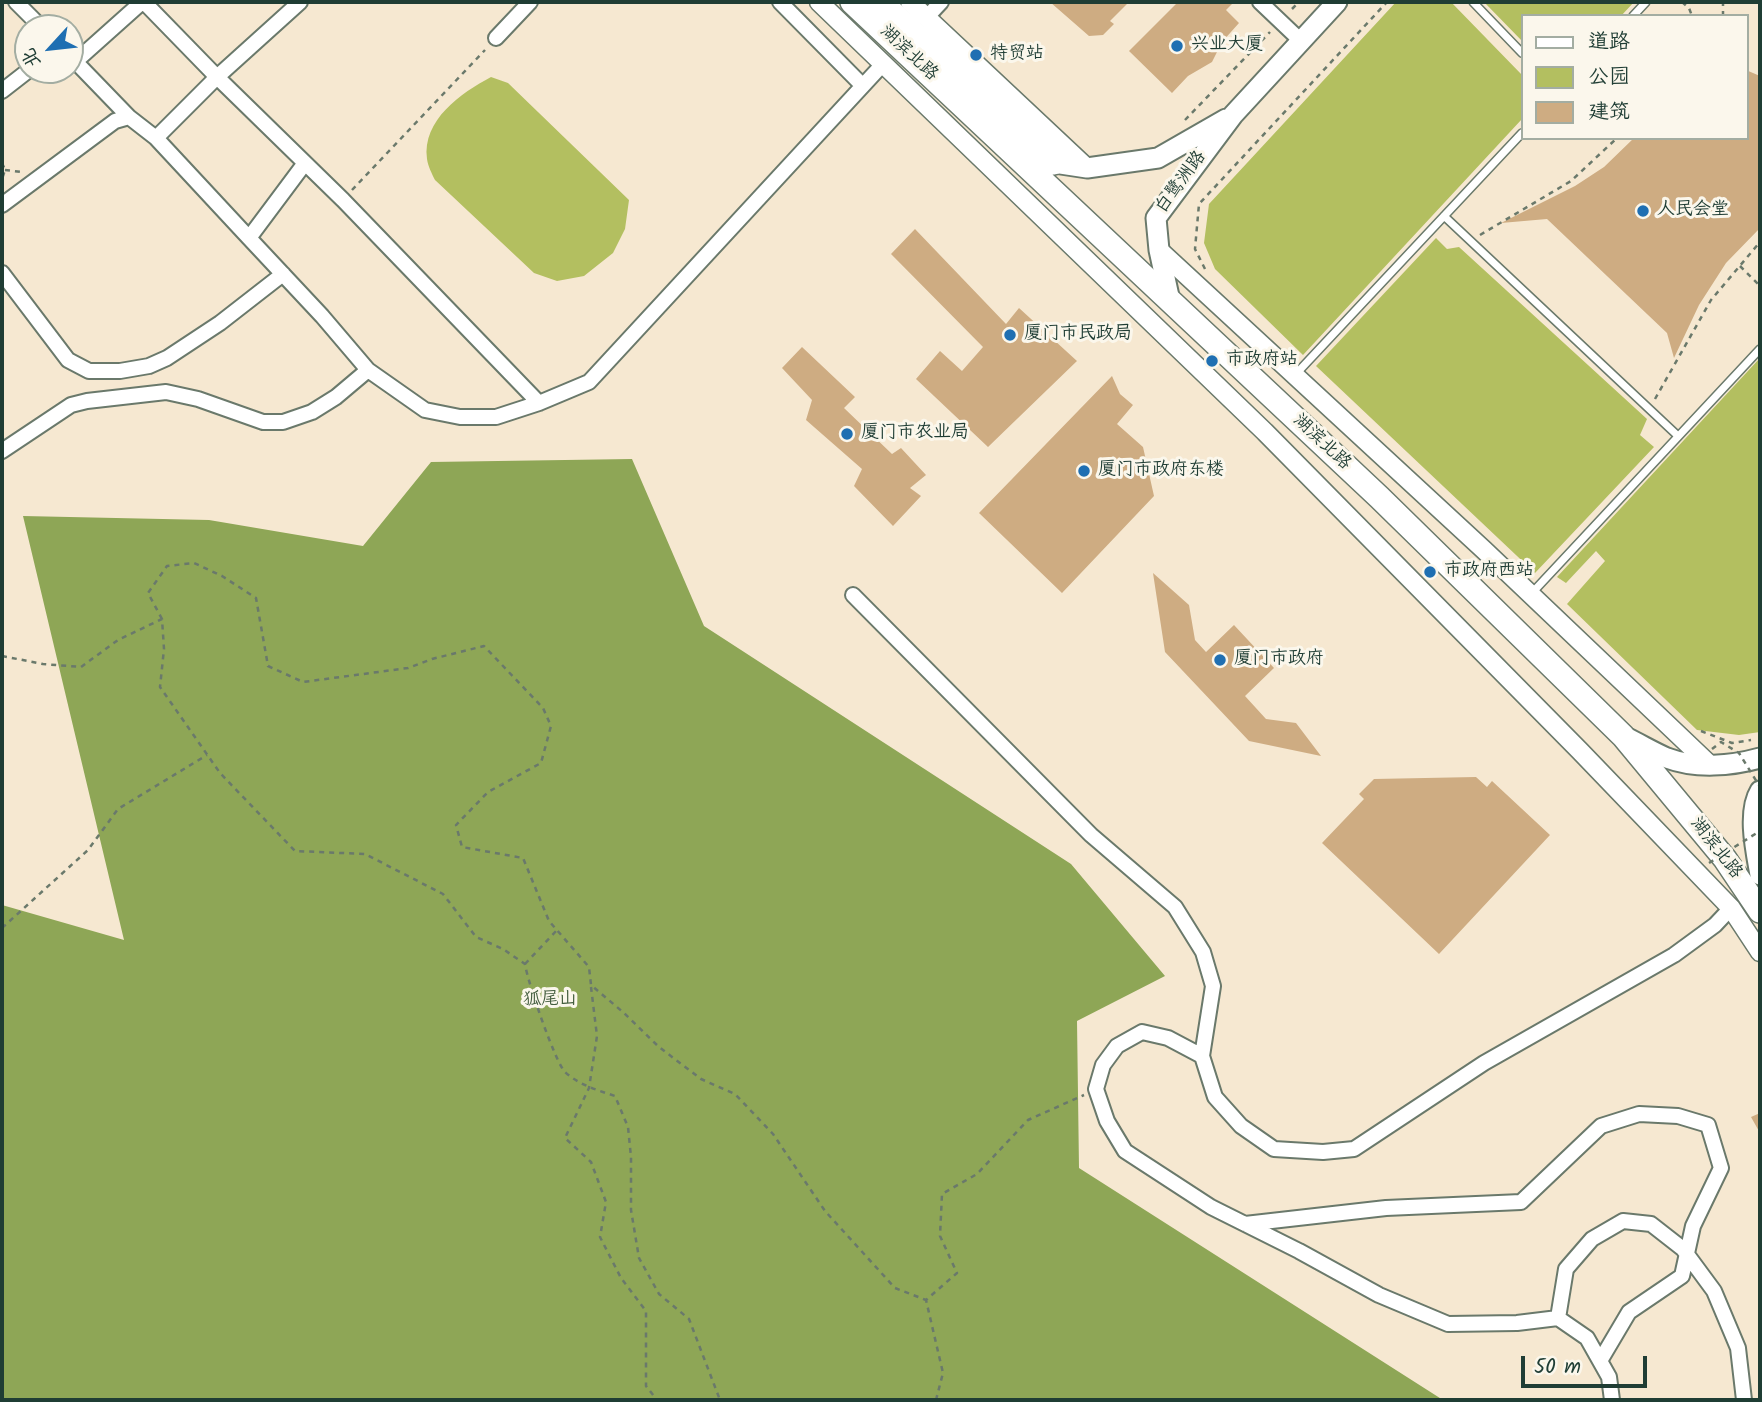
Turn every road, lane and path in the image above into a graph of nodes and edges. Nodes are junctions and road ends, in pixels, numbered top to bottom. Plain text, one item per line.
1 (143, 2) edge
2 (300, 2) edge
3 (530, 2) edge
4 (780, 2) edge
5 (819, 2) edge
6 (852, 2) edge
7 (881, 2) edge
8 (910, 2) edge
9 (941, 2) edge
10 (1260, 2) edge
11 (1300, 2) edge
12 (1337, 2) edge
13 (1387, 2) edge
14 (1473, 2) edge
15 (927, 17) junction
16 (1280, 22) junction
17 (496, 38) joint
18 (1301, 41) junction
19 (84, 49) edge
20 (1520, 51) edge
21 (883, 64) junction
22 (84, 70) edge
23 (217, 77) junction
24 (862, 85) junction
25 (1233, 115) junction
26 (129, 117) junction
27 (1179, 127) dead end
28 (1520, 135) edge
29 (156, 138) junction
30 (1609, 140) edge
31 (1615, 140) edge
32 (1612, 143) junction
33 (2, 163) edge
34 (305, 163) junction
35 (1054, 163) joint
36 (1087, 168) junction
37 (2, 178) edge
38 (343, 200) junction
39 (1199, 204) dead end
40 (2, 205) edge
41 (1444, 215) junction
42 (249, 238) junction
43 (1471, 241) junction
44 (1760, 242) edge
45 (1159, 250) junction
46 (1740, 266) junction
47 (2, 273) edge
48 (283, 274) junction
49 (1760, 286) edge
50 (1170, 301) junction
51 (1760, 349) edge
52 (368, 370) junction
53 (1294, 375) junction
54 (539, 403) junction
55 (1649, 409) junction
56 (1678, 436) junction
57 (2, 451) edge
58 (1530, 594) junction
59 (853, 596) dead end
60 (162, 619) junction
61 (2, 656) edge
62 (1623, 736) junction
63 (207, 755) junction
64 (1711, 757) junction
65 (1760, 758) edge
66 (1760, 789) edge
67 (1758, 838) edge
68 (1709, 863) dead end
69 (1760, 875) edge
70 (1731, 908) junction
71 (1760, 911) edge
72 (2, 928) edge
73 (558, 929) junction
74 (1760, 952) edge
75 (524, 964) junction
76 (591, 985) junction
77 (1202, 1056) junction
78 (589, 1088) junction
79 (1096, 1089) junction
80 (1244, 1224) junction
81 (1687, 1255) junction
82 (926, 1300) junction
83 (1558, 1318) junction
84 (1600, 1361) junction
85 (657, 1400) edge
86 (720, 1400) edge
87 (936, 1400) edge
88 (1612, 1400) edge
89 (1744, 1400) edge

1 - 19 street
1 - 23 street
2 - 23 street
3 - 17 street
4 - 24 street
5 - 21 street
6 - 50 main road, 湖滨北路
7 - 35 main road, 湖滨北路
8 - 15 street
9 - 15 street
10 - 16 street
11 - 16 path
12 - 18 main road, 白鹭洲路
13 - 39 path
14 - 20 lane
15 - 36 street
16 - 18 street
16 - 27 path
17 - 38 path
18 - 25 main road, 白鹭洲路
21 - 24 street
21 - 70 street
22 - 26 street
23 - 29 street
23 - 34 street
24 - 54 street
25 - 36 main road, 白鹭洲路
25 - 45 main road, 白鹭洲路
26 - 29 street
26 - 40 street
28 - 41 lane
29 - 42 street
30 - 32 path
31 - 32 path
32 - 43 path
33 - 37 path
34 - 38 street
34 - 42 street
35 - 36 main road, 白鹭洲路
38 - 54 street
41 - 43 lane
41 - 53 lane
42 - 48 street
43 - 55 lane
44 - 46 path
45 - 50 main road, 白鹭洲路
45 - 53 street
46 - 49 path
46 - 55 path
47 - 48 street
48 - 52 street
50 - 62 main road, 湖滨北路
51 - 56 lane
52 - 54 street
52 - 57 street
53 - 58 street
55 - 56 lane
56 - 58 lane
58 - 64 street
59 - 77 street
60 - 61 path
60 - 63 path
60 - 73 path
62 - 64 main road
62 - 71 main road, 湖滨北路
63 - 72 path
63 - 75 path
64 - 65 main road
64 - 66 path, bridge
66 - 67 main road
67 - 68 path, bridge
67 - 69 main road
70 - 74 street
70 - 77 street
73 - 75 path
73 - 76 path
75 - 78 path
76 - 78 path
76 - 82 path
77 - 79 street
78 - 85 path
78 - 86 path
79 - 80 street
79 - 82 path
80 - 81 street
80 - 83 street
81 - 83 street
81 - 84 street
81 - 89 street
82 - 87 path
83 - 84 street
84 - 88 street

